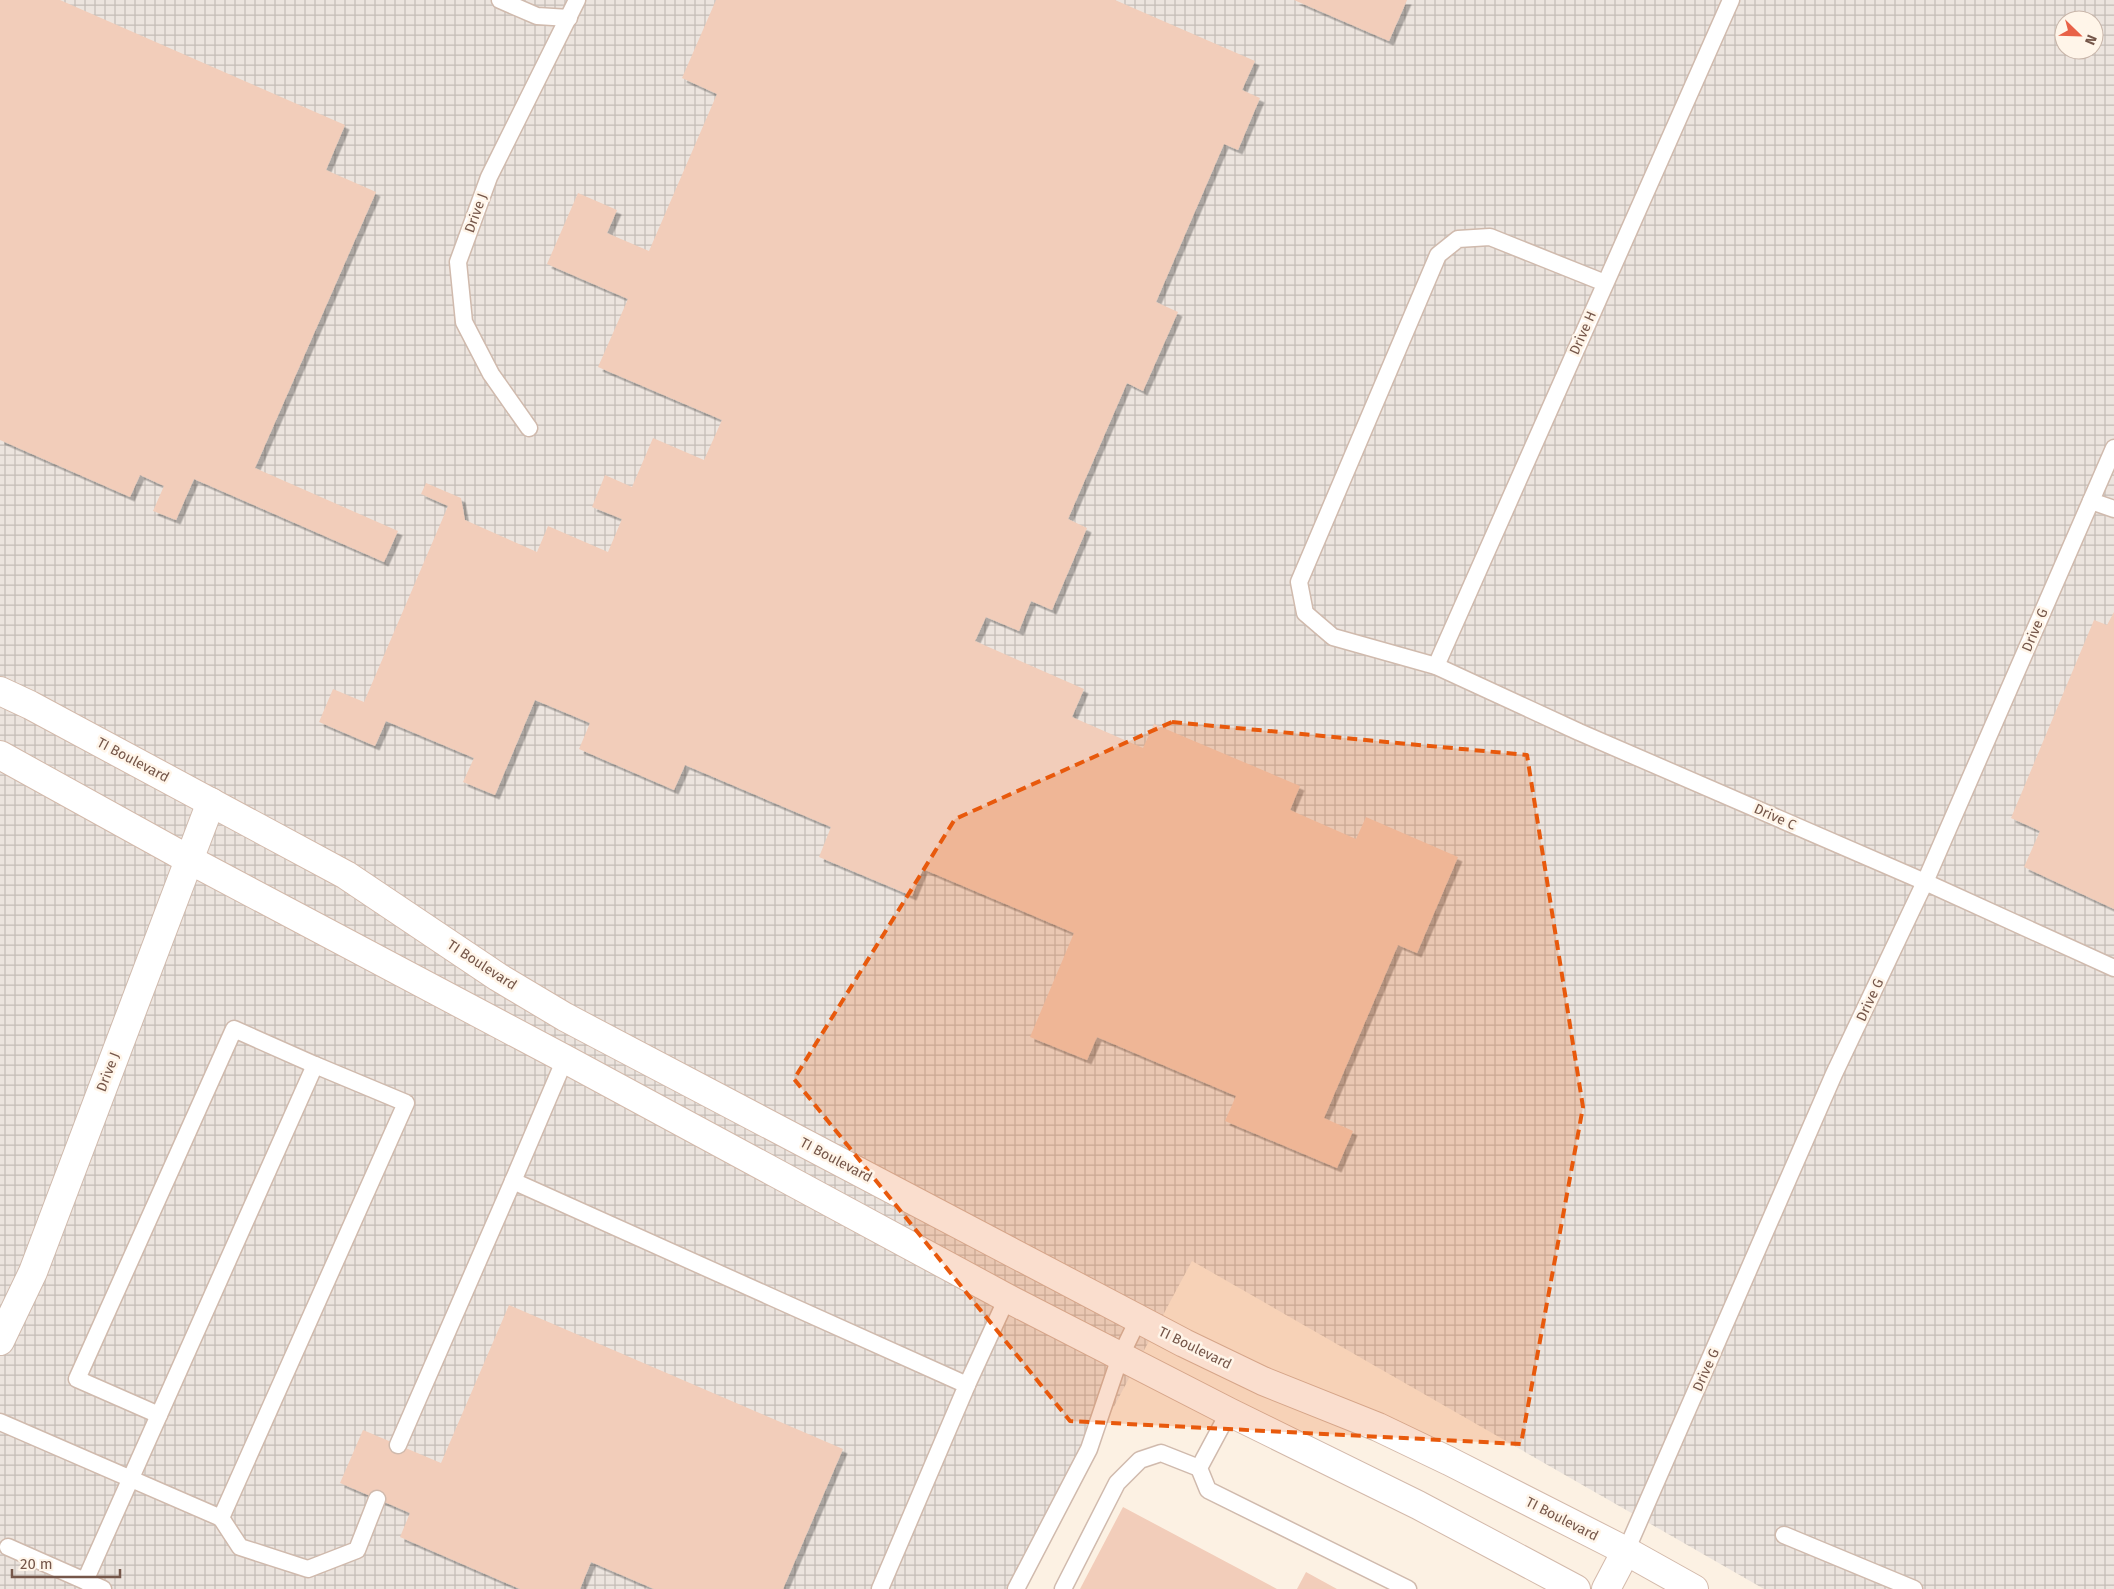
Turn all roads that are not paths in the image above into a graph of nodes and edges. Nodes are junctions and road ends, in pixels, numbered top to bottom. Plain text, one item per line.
1 (500, 0) edge
2 (577, 0) edge
3 (1731, 0) edge
4 (569, 18) junction
5 (1605, 284) junction
6 (529, 428) dead end
7 (2114, 448) edge
8 (2091, 501) junction
9 (2114, 509) edge
10 (1436, 666) junction
11 (0, 691) edge
12 (0, 755) edge
13 (211, 802) junction
14 (188, 859) junction
15 (1925, 882) junction
16 (2114, 968) edge
17 (565, 1059) junction
18 (316, 1065) junction
19 (513, 1181) junction
20 (1007, 1298) junction
21 (1138, 1320) junction
22 (0, 1341) edge
23 (1120, 1357) junction
24 (967, 1384) junction
25 (1228, 1412) junction
26 (159, 1415) junction
27 (0, 1422) edge
28 (398, 1445) dead end
29 (1199, 1468) junction
30 (131, 1478) junction
31 (377, 1499) dead end
32 (221, 1518) junction
33 (1784, 1535) dead end
34 (8, 1547) dead end
35 (1626, 1551) junction
36 (85, 1581) junction
37 (103, 1589) edge
38 (880, 1589) edge
39 (1016, 1589) edge
40 (1063, 1589) edge
41 (1408, 1589) edge
42 (1576, 1589) edge
43 (1606, 1589) edge
44 (1694, 1589) edge
45 (1914, 1589) edge

1 - 4 lane
2 - 4 lane, Drive J
3 - 5 lane, Drive H
4 - 6 lane, Drive J
5 - 10 lane, Drive H
5 - 10 lane, Drive C
7 - 8 lane, Drive G
8 - 9 lane
8 - 15 lane, Drive G
10 - 15 lane, Drive C
11 - 13 street, TI Boulevard
12 - 14 street
13 - 14 street, Drive J
13 - 21 street, TI Boulevard
14 - 17 street
14 - 22 street, Drive J
15 - 16 lane, Drive C
15 - 35 lane, Drive G
17 - 19 lane
17 - 20 street
18 - 26 lane
18 - 26 lane
18 - 32 lane
19 - 24 lane
19 - 28 lane
20 - 23 street
20 - 24 lane
21 - 23 lane
21 - 35 street, TI Boulevard
23 - 25 street
23 - 39 lane
24 - 38 lane
25 - 29 lane
25 - 42 street
26 - 30 lane
27 - 30 lane
29 - 40 lane
29 - 41 lane
30 - 32 lane
30 - 36 lane
31 - 32 lane
33 - 45 lane
34 - 36 lane
35 - 43 street
35 - 44 street, TI Boulevard
36 - 37 lane

